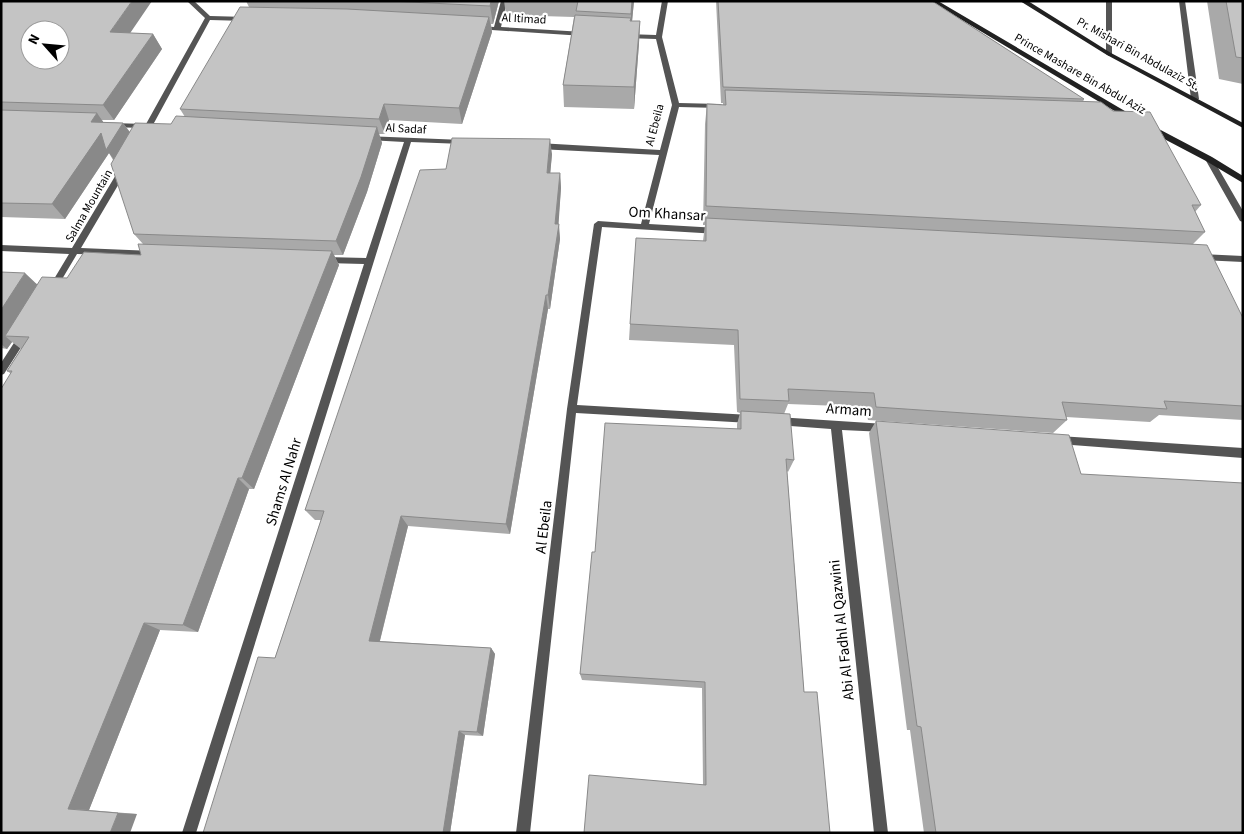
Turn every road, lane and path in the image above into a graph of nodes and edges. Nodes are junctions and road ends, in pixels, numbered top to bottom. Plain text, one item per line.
1 (190, 1) edge
2 (504, 1) edge
3 (665, 1) edge
4 (933, 1) edge
5 (1023, 1) edge
6 (1109, 1) edge
7 (1182, 1) edge
8 (208, 18) junction
9 (256, 20) edge
10 (467, 27) edge
11 (497, 29) junction
12 (592, 34) edge
13 (621, 35) edge
14 (659, 37) junction
15 (1109, 54) junction
16 (1196, 98) junction
17 (676, 105) junction
18 (726, 106) edge
19 (1115, 119) edge
20 (100, 124) edge
21 (1144, 124) edge
22 (149, 126) junction
23 (1243, 126) edge
24 (159, 127) edge
25 (358, 137) edge
26 (408, 140) junction
27 (467, 142) edge
28 (139, 143) edge
29 (527, 145) edge
30 (662, 153) junction
31 (129, 159) edge
32 (1209, 159) junction
33 (1243, 180) edge
34 (1243, 219) edge
35 (598, 224) joint
36 (644, 227) junction
37 (724, 231) edge
38 (1, 248) edge
39 (76, 251) junction
40 (164, 254) edge
41 (1193, 256) edge
42 (1243, 259) edge
43 (320, 260) edge
44 (369, 262) junction
45 (46, 299) edge
46 (26, 331) edge
47 (1, 371) edge
48 (572, 409) junction
49 (836, 424) junction
50 (895, 428) edge
51 (1044, 439) edge
52 (1243, 453) edge
53 (189, 833) edge
54 (523, 833) edge
55 (881, 833) edge

1 - 8 street
2 - 11 street
3 - 14 street, Al Ebeila
4 - 19 street, Prince Mashare Bin Abdul Aziz
5 - 15 street, Pr. Mishari Bin Abdulaziz St.
6 - 15 street
7 - 16 street
8 - 9 street
8 - 22 street
10 - 11 street, Al Itimad
11 - 12 street, Al Itimad
13 - 14 street
14 - 17 street, Al Ebeila
15 - 16 street, Pr. Mishari Bin Abdulaziz St.
16 - 23 street, Pr. Mishari Bin Abdulaziz St.
17 - 18 street
17 - 30 street, Al Ebeila
20 - 22 street
21 - 32 street, Prince Mashare Bin Abdul Aziz
22 - 24 street
22 - 28 street
25 - 26 street, Al Sadaf
26 - 27 street, Al Sadaf
26 - 44 street, Shams Al Nahr
29 - 30 street
30 - 36 street, Al Ebeila
31 - 39 street, Salma Mountain
32 - 33 street, Prince Mashare Bin Abdul Aziz
32 - 34 street
35 - 36 street, Om Khansar
35 - 48 street, Al Ebeila
36 - 37 street, Om Khansar
38 - 39 street
39 - 40 street
39 - 45 street, Salma Mountain
41 - 42 street
43 - 44 street
44 - 53 street, Shams Al Nahr
46 - 47 street
48 - 49 street, Armam
48 - 54 street, Al Ebeila
49 - 50 street, Armam
49 - 55 street, Abi Al Fadhl Al Qazwini
51 - 52 street

